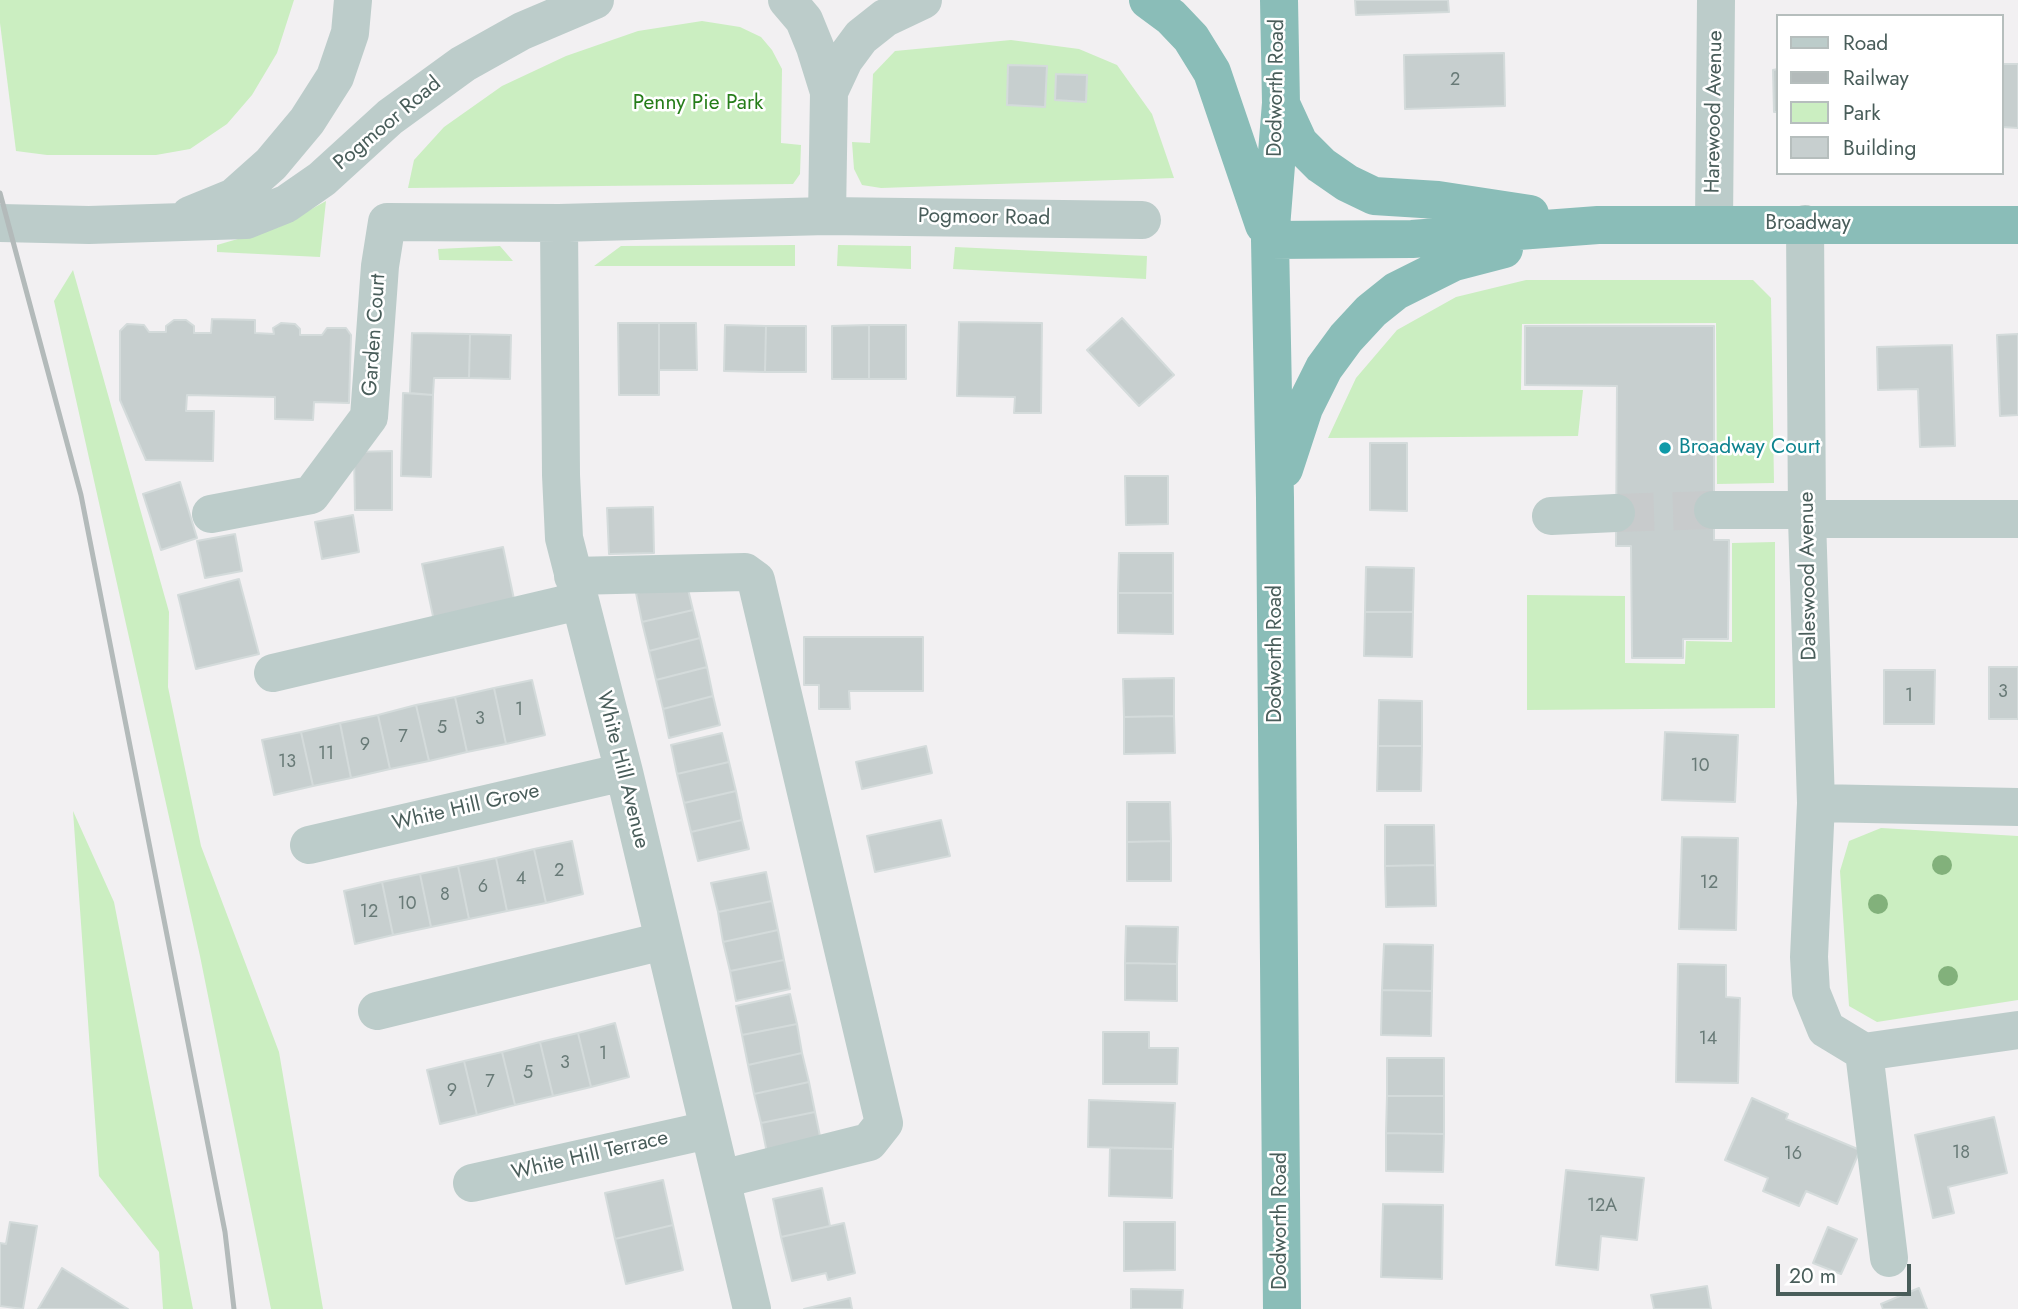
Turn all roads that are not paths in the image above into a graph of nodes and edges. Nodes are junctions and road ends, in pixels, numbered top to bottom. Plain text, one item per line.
1 (353, 0) edge
2 (595, 0) edge
3 (787, 0) edge
4 (923, 0) edge
5 (1148, 0) edge
6 (1279, 0) edge
7 (1716, 0) edge
8 (829, 92) junction
9 (1281, 103) junction
10 (827, 216) junction
11 (1142, 220) dead end
12 (175, 221) junction
13 (387, 222) joint
14 (0, 223) edge
15 (559, 223) junction
16 (1714, 224) junction
17 (1805, 224) junction
18 (1598, 225) junction
19 (2018, 225) edge
20 (1270, 240) junction
21 (1275, 498) junction
22 (1713, 510) tunnel mouth
23 (1616, 513) tunnel mouth
24 (211, 514) dead end
25 (1807, 514) junction
26 (1551, 516) dead end
27 (2018, 519) edge
28 (576, 589) junction
29 (272, 673) dead end
30 (624, 772) junction
31 (1816, 803) junction
32 (2018, 807) edge
33 (309, 845) dead end
34 (663, 941) junction
35 (377, 1011) dead end
36 (2018, 1030) edge
37 (1864, 1052) junction
38 (708, 1130) junction
39 (722, 1179) junction
40 (472, 1183) dead end
41 (1889, 1258) dead end
42 (752, 1309) edge
43 (1282, 1309) edge

1 - 12 street, Pogmoor Road
2 - 12 street, Pogmoor Road
3 - 8 street
4 - 8 street
5 - 20 highway
6 - 9 highway, Dodworth Road
7 - 16 street, Harewood Avenue
8 - 10 street
9 - 18 highway, Broadway
9 - 20 highway, Dodworth Road
10 - 11 street, Pogmoor Road
10 - 15 street, Pogmoor Road
12 - 14 street, Pogmoor Road
13 - 15 street, Pogmoor Road
13 - 24 street, Garden Court
15 - 28 street, White Hill Avenue
16 - 17 highway, Broadway
16 - 18 highway, Broadway
17 - 19 highway, Broadway
17 - 25 street, Daleswood Avenue
18 - 20 highway, Broadway
18 - 21 highway
20 - 21 highway, Dodworth Road
21 - 43 highway, Dodworth Road
22 - 25 street
23 - 26 street
25 - 27 street
25 - 31 street, Daleswood Avenue
28 - 29 street
28 - 30 street, White Hill Avenue
28 - 39 street
30 - 33 street, White Hill Grove
30 - 34 street, White Hill Avenue
31 - 32 street
31 - 37 street, Daleswood Avenue
34 - 35 street
34 - 38 street, White Hill Avenue
36 - 37 street
37 - 41 street
38 - 39 street, White Hill Avenue
38 - 40 street, White Hill Terrace
39 - 42 street, White Hill Avenue

